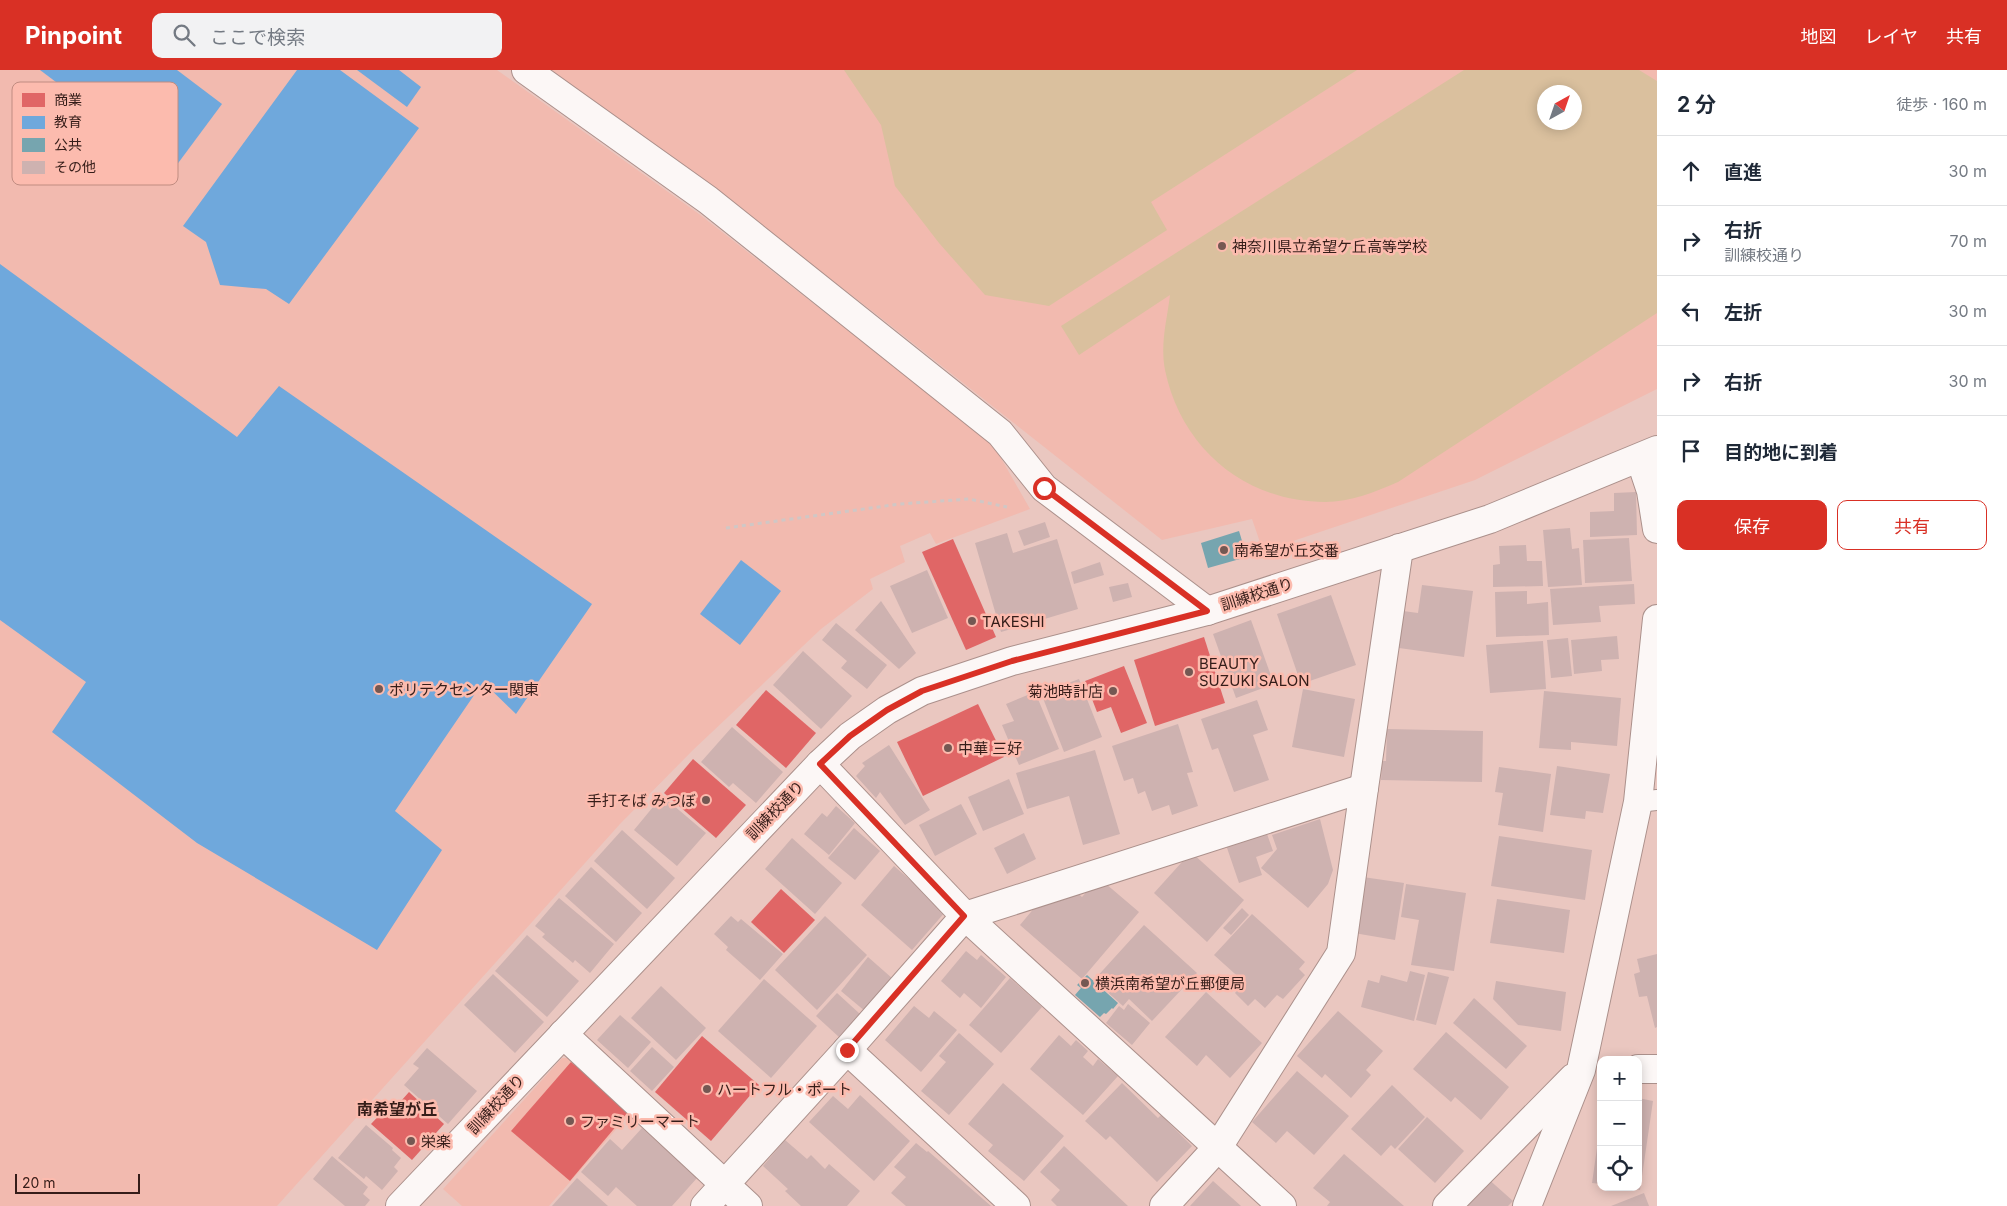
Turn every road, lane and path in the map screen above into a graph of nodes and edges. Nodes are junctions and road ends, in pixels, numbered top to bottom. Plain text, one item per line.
1 (526, 70) edge
2 (1648, 454) edge
3 (1007, 507) dead end
4 (726, 528) dead end
5 (1657, 529) edge
6 (1400, 548) junction
7 (1207, 611) junction
8 (1657, 619) edge
9 (820, 764) junction
10 (1364, 788) junction
11 (1648, 801) edge
12 (964, 916) junction
13 (563, 1034) junction
14 (847, 1050) junction
15 (1642, 1069) edge
16 (1657, 1069) edge
17 (1591, 1070) edge
18 (1218, 1147) junction
19 (725, 1184) junction
20 (400, 1206) edge
21 (705, 1206) edge
22 (748, 1206) edge
23 (1016, 1206) edge
24 (1164, 1206) edge
25 (1282, 1206) edge
26 (1447, 1206) edge
27 (1527, 1206) edge

1 - 7 street
2 - 5 street
2 - 6 street, 訓練校通り
3 - 4 path
6 - 7 street, 訓練校通り
6 - 10 street
7 - 9 street, 訓練校通り
8 - 11 street
9 - 12 street
9 - 13 street, 訓練校通り
10 - 12 street
10 - 18 street
11 - 17 street
12 - 14 street
12 - 18 street
13 - 19 street
13 - 20 street, 訓練校通り
14 - 19 street
14 - 23 street
15 - 16 street
17 - 26 street
17 - 27 street
18 - 24 street
18 - 25 street
19 - 21 street
19 - 22 street

